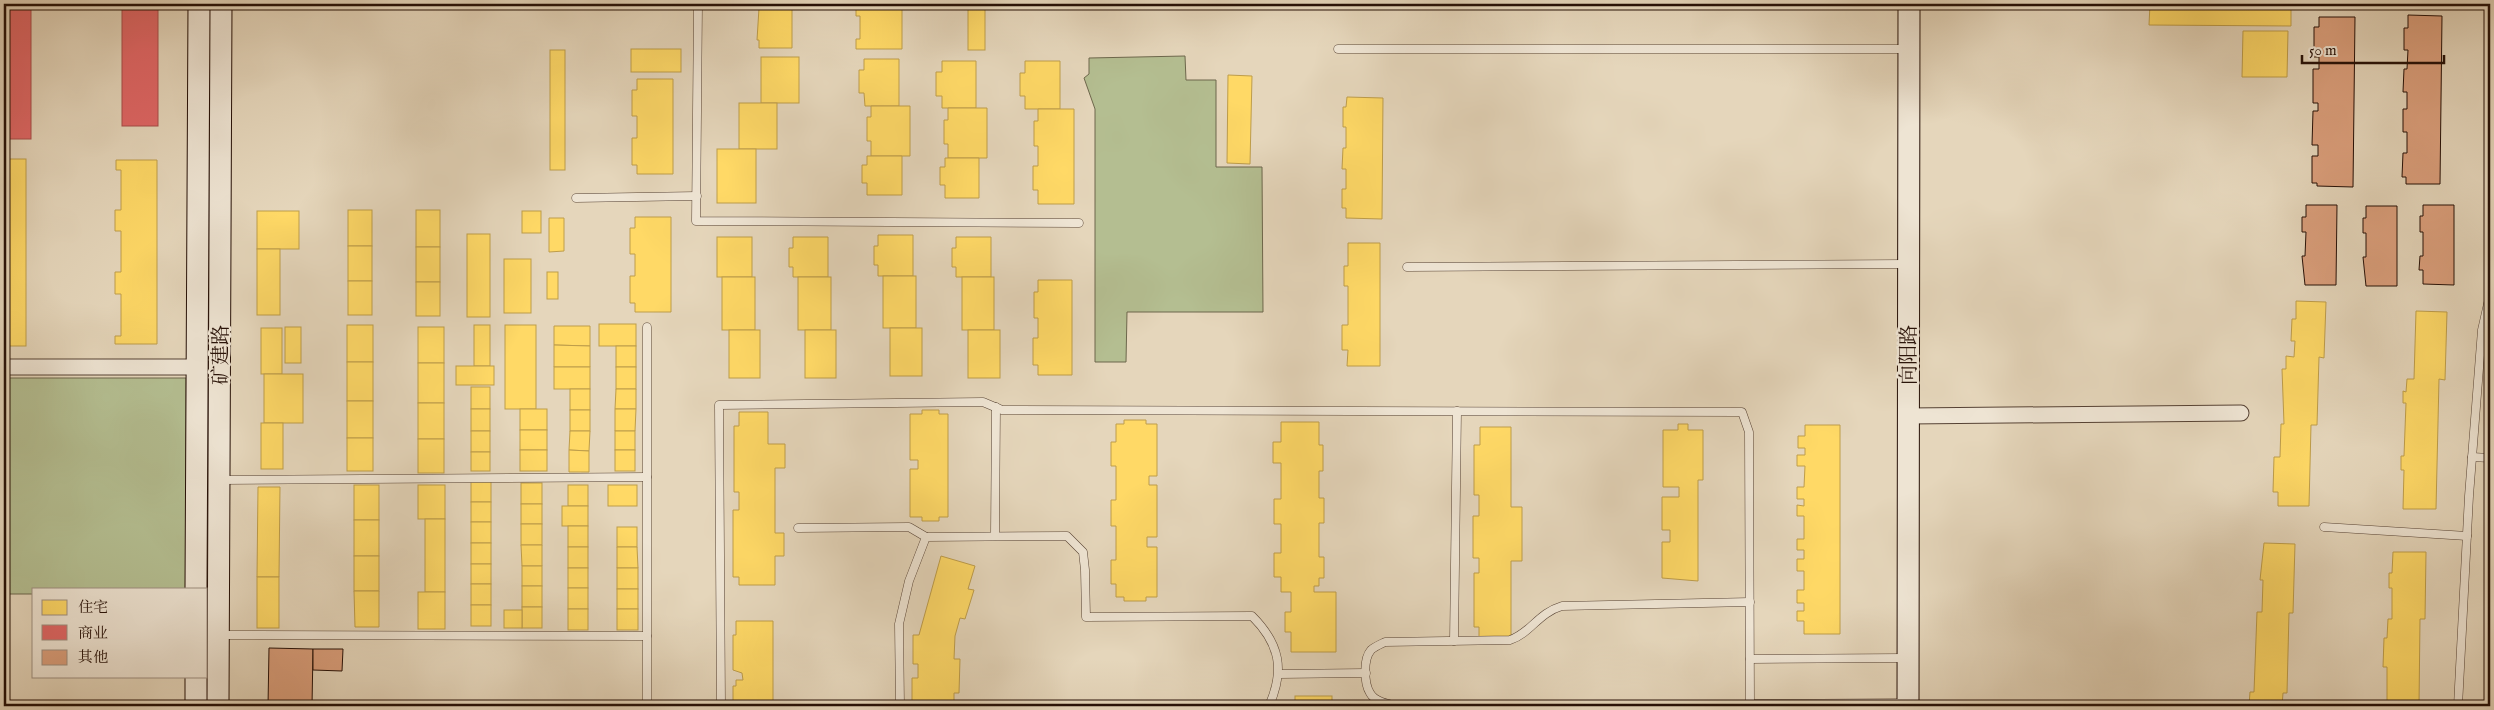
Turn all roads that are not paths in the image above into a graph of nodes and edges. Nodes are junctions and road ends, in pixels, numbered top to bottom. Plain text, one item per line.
1 (199, 4) edge
2 (221, 4) edge
3 (698, 4) edge
4 (1908, 4) edge
5 (1338, 49) dead end
6 (1908, 49) junction
7 (696, 196) junction
8 (576, 198) dead end
9 (1079, 223) dead end
10 (1908, 264) junction
11 (1407, 267) dead end
12 (2490, 295) edge
13 (647, 327) dead end
14 (4, 367) edge
15 (198, 367) junction
16 (996, 407) junction
17 (1456, 411) junction
18 (2241, 413) dead end
19 (1908, 416) junction
20 (2472, 457) junction
21 (2490, 458) edge
22 (647, 477) junction
23 (219, 480) junction
24 (2324, 527) dead end
25 (798, 528) dead end
26 (926, 536) junction
27 (995, 536) junction
28 (2467, 536) junction
29 (196, 588) edge
30 (1750, 602) junction
31 (218, 635) junction
32 (647, 636) junction
33 (1454, 641) junction
34 (1750, 658) junction
35 (1908, 658) junction
36 (1366, 673) junction
37 (1278, 674) junction
38 (196, 678) edge
39 (1750, 705) edge
40 (1908, 705) edge
41 (196, 706) edge
42 (218, 706) edge
43 (647, 706) edge
44 (721, 706) edge
45 (900, 706) edge
46 (1269, 706) edge
47 (1398, 706) edge
48 (2458, 706) edge

1 - 15 street, 矿建路
2 - 23 street, 矿建路
3 - 7 lane
4 - 6 street, 向阳路
5 - 6 lane
6 - 10 street, 向阳路
7 - 8 lane
7 - 9 lane
10 - 11 lane
10 - 19 street, 向阳路
12 - 20 lane
13 - 22 lane
14 - 15 street
15 - 29 street, 矿建路
16 - 17 lane
16 - 27 lane
16 - 44 lane
17 - 30 lane
17 - 33 lane
18 - 19 street
19 - 35 street, 向阳路
20 - 21 lane
20 - 28 lane
22 - 23 lane
22 - 32 lane
23 - 31 street, 矿建路
24 - 28 lane
25 - 26 lane
26 - 27 lane
26 - 45 lane
27 - 37 lane
28 - 48 lane
30 - 33 lane
30 - 34 lane
31 - 32 lane
31 - 42 street, 矿建路
32 - 43 lane
33 - 36 lane
34 - 35 lane
34 - 39 lane
35 - 40 street, 向阳路
36 - 37 lane
36 - 47 lane
37 - 46 lane
38 - 41 street
39 - 40 lane

